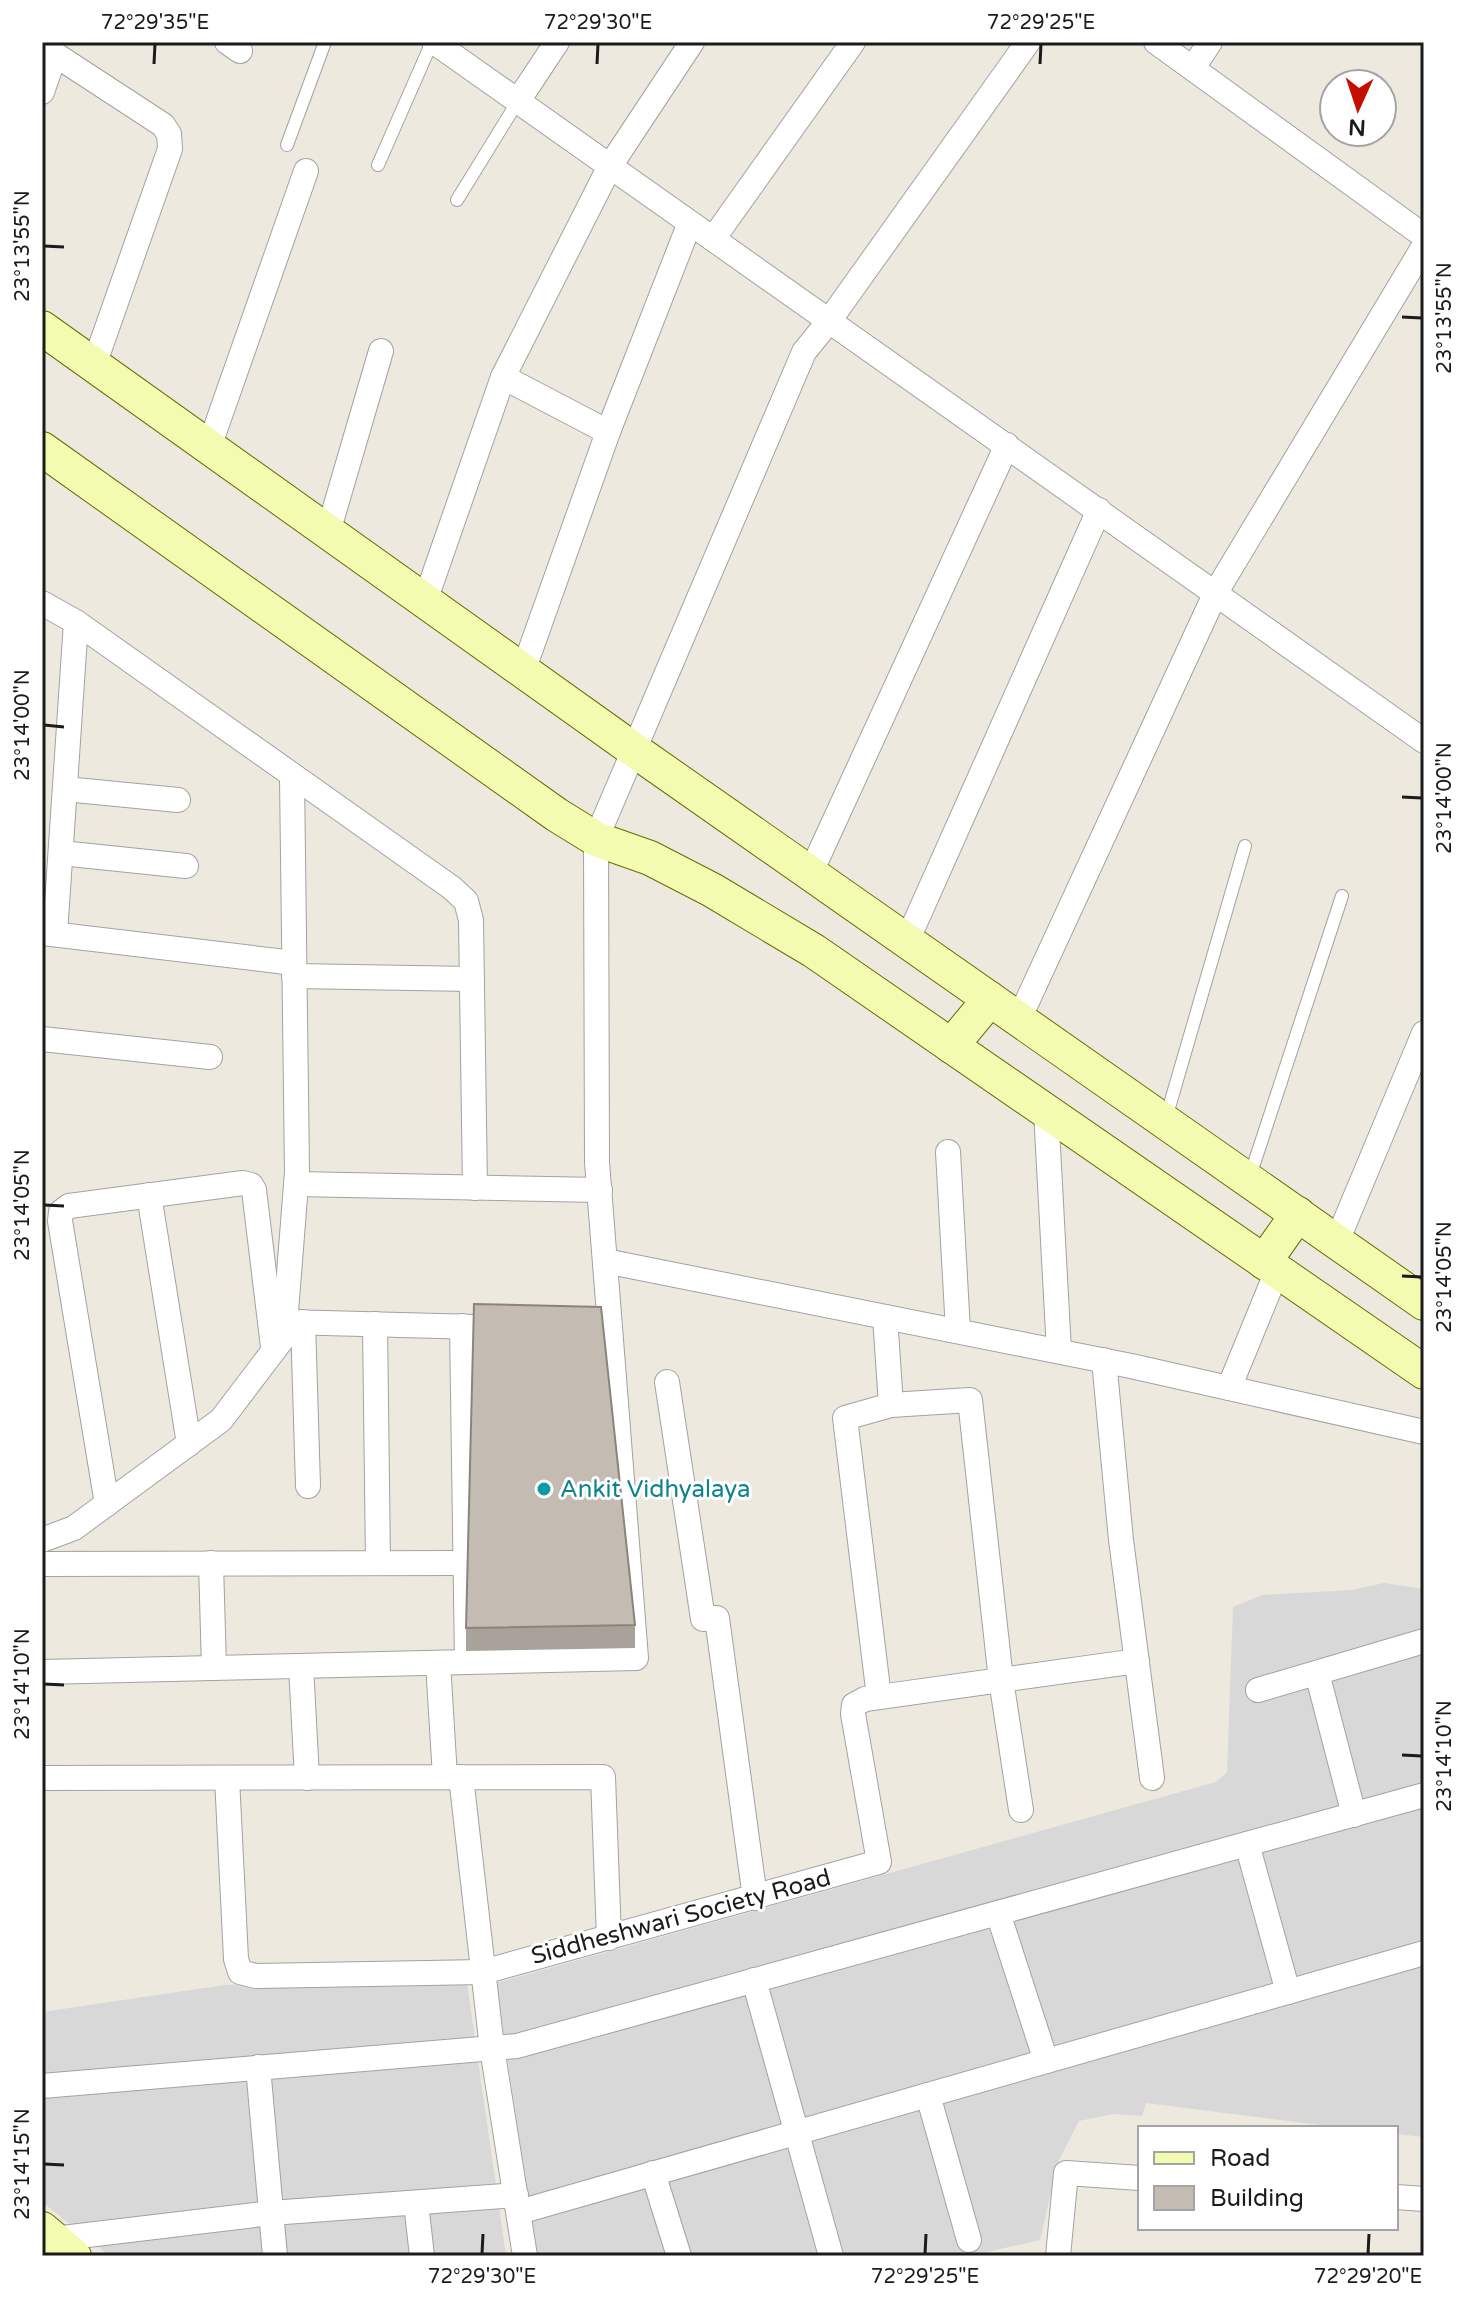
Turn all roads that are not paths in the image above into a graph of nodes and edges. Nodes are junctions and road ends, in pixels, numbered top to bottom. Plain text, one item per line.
1 (325, 42) edge
2 (433, 42) edge
3 (557, 42) edge
4 (692, 42) edge
5 (853, 42) edge
6 (1028, 42) edge
7 (1156, 42) edge
8 (1210, 42) edge
9 (49, 50) edge
10 (1193, 68) junction
11 (42, 92) edge
12 (518, 101) junction
13 (287, 145) dead end
14 (378, 165) dead end
15 (610, 166) junction
16 (306, 171) dead end
17 (457, 200) dead end
18 (689, 225) junction
19 (1424, 236) edge
20 (713, 239) junction
21 (1424, 246) edge
22 (829, 321) junction
23 (42, 328) edge
24 (381, 351) dead end
25 (94, 365) junction
26 (503, 377) junction
27 (608, 432) junction
28 (1007, 445) junction
29 (209, 447) junction
30 (42, 449) edge
31 (1099, 510) junction
32 (328, 532) junction
33 (1216, 592) junction
34 (425, 601) junction
35 (42, 603) edge
36 (76, 622) junction
37 (523, 671) junction
38 (1424, 741) edge
39 (634, 750) junction
40 (292, 777) junction
41 (65, 789) junction
42 (178, 800) dead end
43 (596, 839) junction
44 (1245, 846) dead end
45 (61, 853) junction
46 (186, 866) dead end
47 (811, 872) junction
48 (1342, 896) dead end
49 (49, 934) edge
50 (907, 941) junction
51 (294, 970) junction
52 (472, 979) junction
53 (990, 999) junction
54 (1019, 1019) junction
55 (1424, 1033) edge
56 (42, 1039) edge
57 (951, 1046) junction
58 (210, 1057) dead end
59 (1046, 1111) junction
60 (1165, 1121) junction
61 (948, 1152) dead end
62 (1249, 1179) junction
63 (296, 1184) junction
64 (475, 1188) junction
65 (600, 1190) junction
66 (149, 1195) junction
67 (1298, 1214) junction
68 (1337, 1241) junction
69 (605, 1261) junction
70 (1271, 1267) junction
71 (1424, 1303) edge
72 (885, 1317) junction
73 (294, 1322) junction
74 (375, 1324) junction
75 (462, 1326) junction
76 (506, 1327) edge
77 (585, 1329) edge
78 (610, 1330) junction
79 (958, 1331) junction
80 (273, 1351) junction
81 (1059, 1351) junction
82 (1104, 1360) junction
83 (1424, 1372) edge
84 (667, 1382) dead end
85 (1229, 1388) junction
86 (891, 1405) junction
87 (1424, 1432) edge
88 (189, 1444) junction
89 (308, 1486) dead end
90 (107, 1504) junction
91 (42, 1540) edge
92 (211, 1563) junction
93 (378, 1563) junction
94 (465, 1563) junction
95 (42, 1564) edge
96 (1424, 1641) edge
97 (1137, 1661) junction
98 (467, 1662) junction
99 (438, 1663) junction
100 (301, 1666) junction
101 (214, 1668) junction
102 (42, 1672) edge
103 (1317, 1673) junction
104 (1001, 1680) junction
105 (1258, 1690) dead end
106 (879, 1697) junction
107 (453, 1777) junction
108 (42, 1778) edge
109 (227, 1778) junction
110 (307, 1778) junction
111 (1152, 1778) dead end
112 (1424, 1795) edge
113 (1021, 1810) dead end
114 (1354, 1815) junction
115 (1247, 1844) junction
116 (755, 1898) junction
117 (998, 1913) junction
118 (609, 1938) junction
119 (1424, 1953) edge
120 (483, 1972) junction
121 (754, 1980) junction
122 (1288, 1992) junction
123 (492, 2048) junction
124 (1046, 2061) junction
125 (258, 2067) junction
126 (42, 2086) edge
127 (928, 2095) junction
128 (797, 2132) junction
129 (653, 2173) junction
130 (1138, 2178) edge
131 (1398, 2197) edge
132 (1424, 2199) edge
133 (416, 2203) junction
134 (517, 2204) junction
135 (271, 2213) junction
136 (969, 2240) dead end
137 (57, 2241) edge
138 (275, 2256) edge
139 (422, 2256) edge
140 (525, 2256) edge
141 (679, 2256) edge
142 (831, 2256) edge
143 (1058, 2256) edge

1 - 13 lane
2 - 12 street
2 - 14 lane
3 - 12 street
4 - 15 street
5 - 20 street
6 - 22 street
7 - 10 street
8 - 10 street
9 - 11 street
9 - 25 street
10 - 19 street
12 - 15 street
12 - 17 lane
15 - 18 street
15 - 26 street
16 - 29 street
18 - 20 street
18 - 27 street
20 - 22 street
21 - 33 street
22 - 28 street
22 - 39 street
23 - 25 street
24 - 32 street
25 - 29 street
26 - 27 street
26 - 34 street
27 - 37 street
28 - 31 street
28 - 47 street
29 - 32 street
30 - 43 street
31 - 33 street
31 - 50 street
32 - 34 street
33 - 38 street
33 - 54 street
34 - 37 street
35 - 36 street
36 - 40 street
36 - 41 street
37 - 39 street
39 - 43 street
39 - 47 street
40 - 51 street
40 - 52 street
41 - 42 street
41 - 45 street
43 - 57 street
43 - 65 street
44 - 60 lane
45 - 46 street
45 - 49 street
47 - 50 street
48 - 62 lane
49 - 51 street
50 - 53 street
51 - 52 street
51 - 63 street
52 - 64 street
53 - 54 street
53 - 57 street
54 - 60 street
55 - 68 street
56 - 58 street
57 - 59 street
59 - 70 street
59 - 81 street
60 - 62 street
61 - 79 street
62 - 67 street
63 - 64 street
63 - 73 street
64 - 65 street
65 - 69 street
66 - 80 street
66 - 88 street
66 - 90 street
67 - 68 street
67 - 70 street
68 - 71 street
69 - 72 street
69 - 78 street
70 - 83 street
70 - 85 street
72 - 79 street
72 - 86 street
73 - 74 street
73 - 80 street
73 - 89 street
74 - 75 street
74 - 93 street
75 - 76 street
75 - 94 street
77 - 78 street
78 - 98 street
79 - 81 street
80 - 88 street
81 - 82 street
82 - 85 street
82 - 97 street
84 - 116 street
85 - 87 street
86 - 104 street
86 - 106 street
88 - 90 street
90 - 91 street
92 - 93 street
92 - 95 street
92 - 101 street
93 - 94 street
94 - 98 street
96 - 103 street
97 - 104 street
97 - 111 street
98 - 99 street
99 - 100 street
99 - 107 street
100 - 101 street
100 - 110 street
101 - 102 street
103 - 105 street
103 - 114 street
104 - 106 street
104 - 113 street
106 - 116 street, Siddheshwari Society Road
107 - 110 street
107 - 118 street
107 - 120 street
108 - 109 street
109 - 110 street
109 - 120 street, Siddheshwari Society Road
112 - 114 street
114 - 115 street
115 - 117 street
115 - 122 street
116 - 118 street, Siddheshwari Society Road
117 - 121 street
117 - 124 street
118 - 120 street, Siddheshwari Society Road
119 - 122 street
120 - 123 street
121 - 123 street
121 - 128 street
122 - 124 street
123 - 125 street
123 - 134 street
124 - 127 street
125 - 126 street
125 - 135 street
127 - 128 street
127 - 136 street
128 - 129 street
128 - 142 street
129 - 134 street
129 - 141 street
130 - 143 street
131 - 132 street
133 - 134 street
133 - 135 street
133 - 139 street
134 - 140 street
135 - 137 street
135 - 138 street

